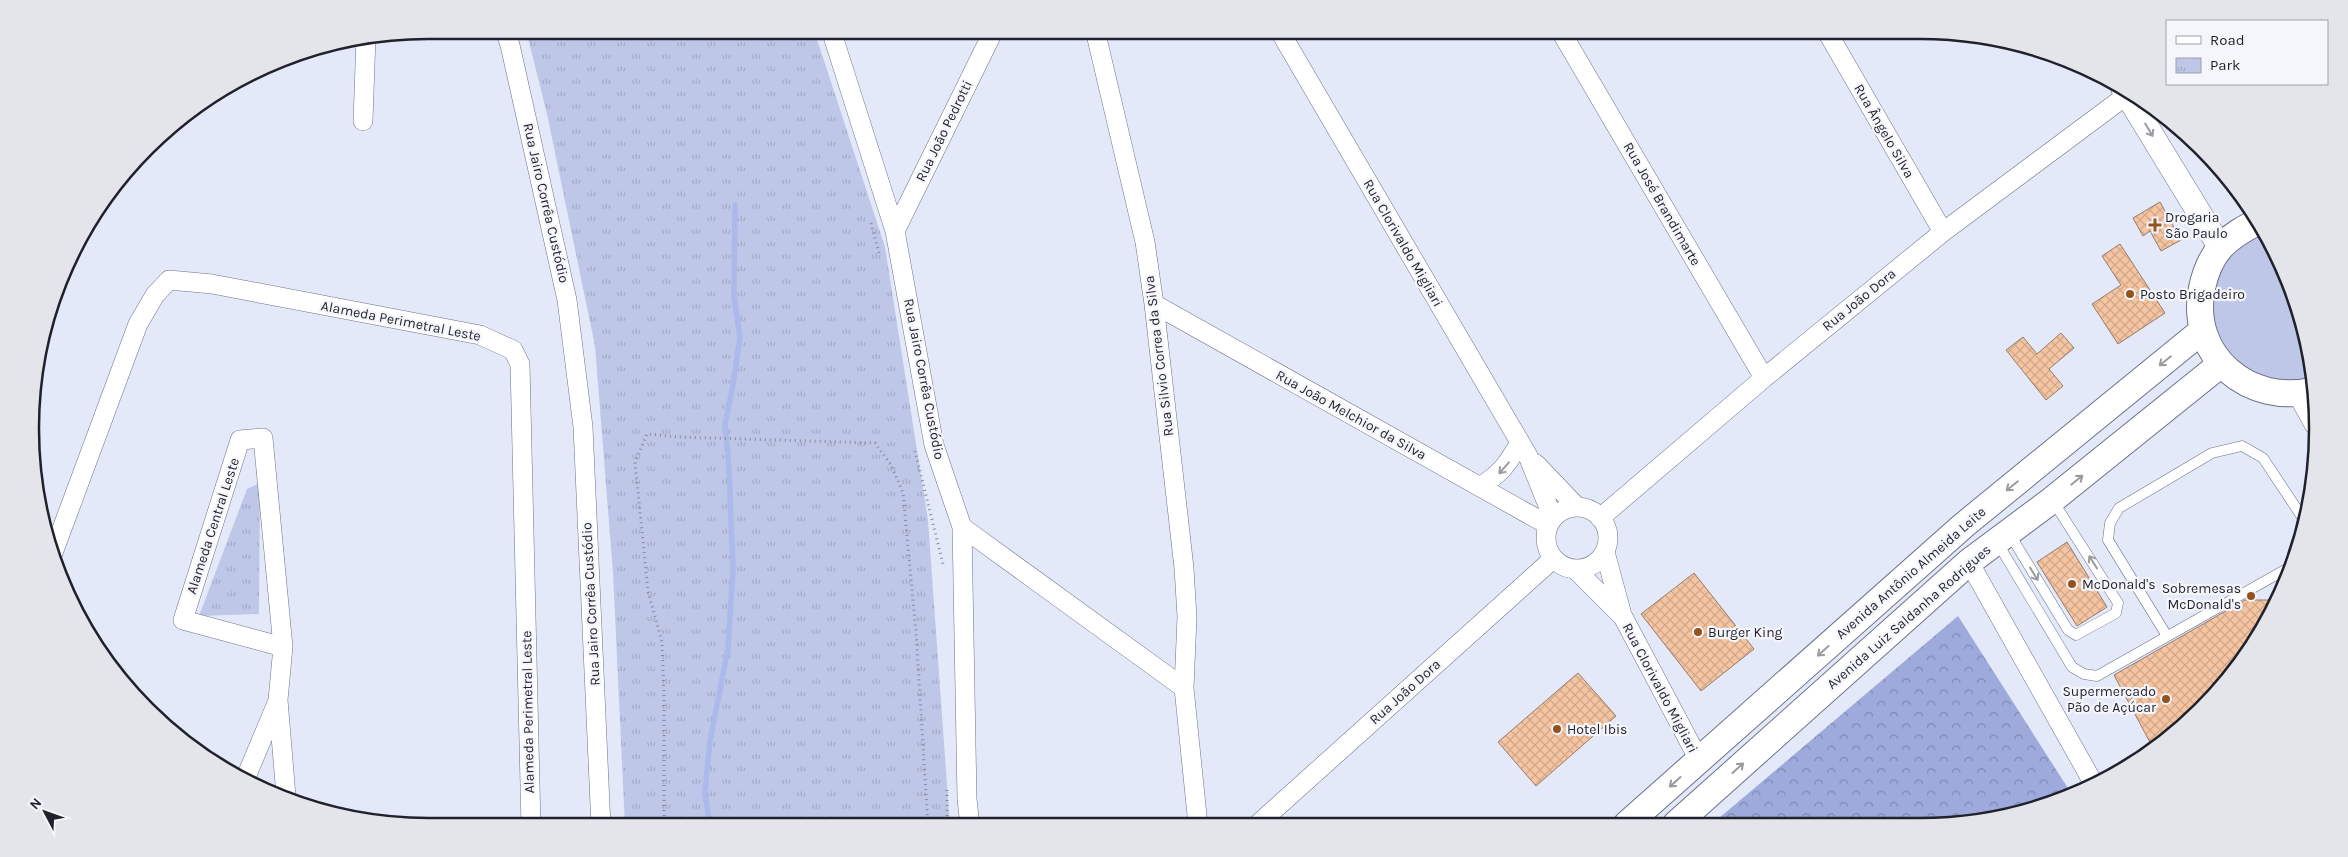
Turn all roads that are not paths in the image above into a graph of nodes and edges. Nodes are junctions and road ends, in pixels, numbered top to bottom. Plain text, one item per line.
1 (508, 39) edge
2 (834, 39) edge
3 (990, 39) edge
4 (1097, 39) edge
5 (1284, 39) edge
6 (1565, 39) edge
7 (1831, 39) edge
8 (366, 44) edge
9 (2121, 95) edge
10 (2130, 101) edge
11 (363, 121) dead end
12 (2251, 224) edge
13 (895, 232) junction
14 (1942, 232) junction
15 (2220, 247) junction
16 (1154, 304) junction
17 (2202, 330) junction
18 (2221, 364) junction
19 (1764, 378) junction
20 (2307, 392) edge
21 (1524, 449) junction
22 (1480, 487) junction
23 (2052, 500) junction
24 (1577, 507) junction
25 (2300, 514) edge
26 (1600, 518) junction
27 (1551, 521) junction
28 (962, 527) junction
29 (2002, 537) junction
30 (56, 544) edge
31 (1605, 552) junction
32 (1553, 559) junction
33 (1968, 562) junction
34 (1576, 570) junction
35 (2283, 571) edge
36 (1622, 616) junction
37 (2167, 636) junction
38 (283, 647) junction
39 (1184, 688) junction
40 (278, 700) junction
41 (1699, 760) junction
42 (248, 773) edge
43 (2091, 779) edge
44 (286, 791) edge
45 (531, 818) edge
46 (601, 818) edge
47 (969, 818) edge
48 (1197, 818) edge
49 (1265, 818) edge
50 (1634, 818) edge
51 (1683, 818) edge

1 - 46 street, Rua Jairo Corrêa Custódio
2 - 13 street, Rua Jairo Corrêa Custódio
3 - 13 street, Rua João Pedrotti
4 - 16 street, Rua Silvio Correa da Silva
5 - 21 street, Rua Clorivaldo Migliari
6 - 19 street, Rua José Brandimarte
7 - 14 street, Rua Ângelo Silva
8 - 11 street
9 - 14 street, Rua João Dora
10 -> 15 street
12 - 15 main road
13 - 28 street, Rua Jairo Corrêa Custódio
14 - 19 street, Rua João Dora
15 - 17 main road
16 - 22 street, Rua João Melchior da Silva
16 - 39 street, Rua Silvio Correa da Silva
17 - 18 main road
17 -> 41 main road, Avenida Antônio Almeida Leite
18 - 20 main road
23 -> 18 main road, Avenida Luiz Saldanha Rodrigues
19 - 26 street, Rua João Dora
21 -> 22 street
21 - 24 street, Rua Clorivaldo Migliari
21 - 27 street, Rua Clorivaldo Migliari
22 - 27 street, Rua João Melchior da Silva
23 - 29 main road, Avenida Luiz Saldanha Rodrigues
29 -> 23 lane
24 - 26 street
24 - 27 street
25 - 37 lane
26 - 31 street
27 - 32 street
28 - 39 street
28 - 47 street, Rua Jairo Corrêa Custódio
29 - 33 main road, Avenida Luiz Saldanha Rodrigues
29 - 37 lane
30 - 45 street, Alameda Perimetral Leste
31 - 34 street
31 - 36 street, Rua Clorivaldo Migliari
32 - 34 street
32 - 49 street, Rua João Dora
33 - 43 street
51 -> 33 main road, Avenida Luiz Saldanha Rodrigues
34 - 36 street, Rua Clorivaldo Migliari
35 - 37 lane
36 - 41 street, Rua Clorivaldo Migliari
38 - 38 street, Alameda Central Leste
38 - 40 street, Alameda Central Leste
39 - 48 street, Rua Silvio Correa da Silva
40 - 42 street, Alameda Central Leste
40 - 44 street, Alameda Central Leste
41 -> 50 main road, Avenida Antônio Almeida Leite

